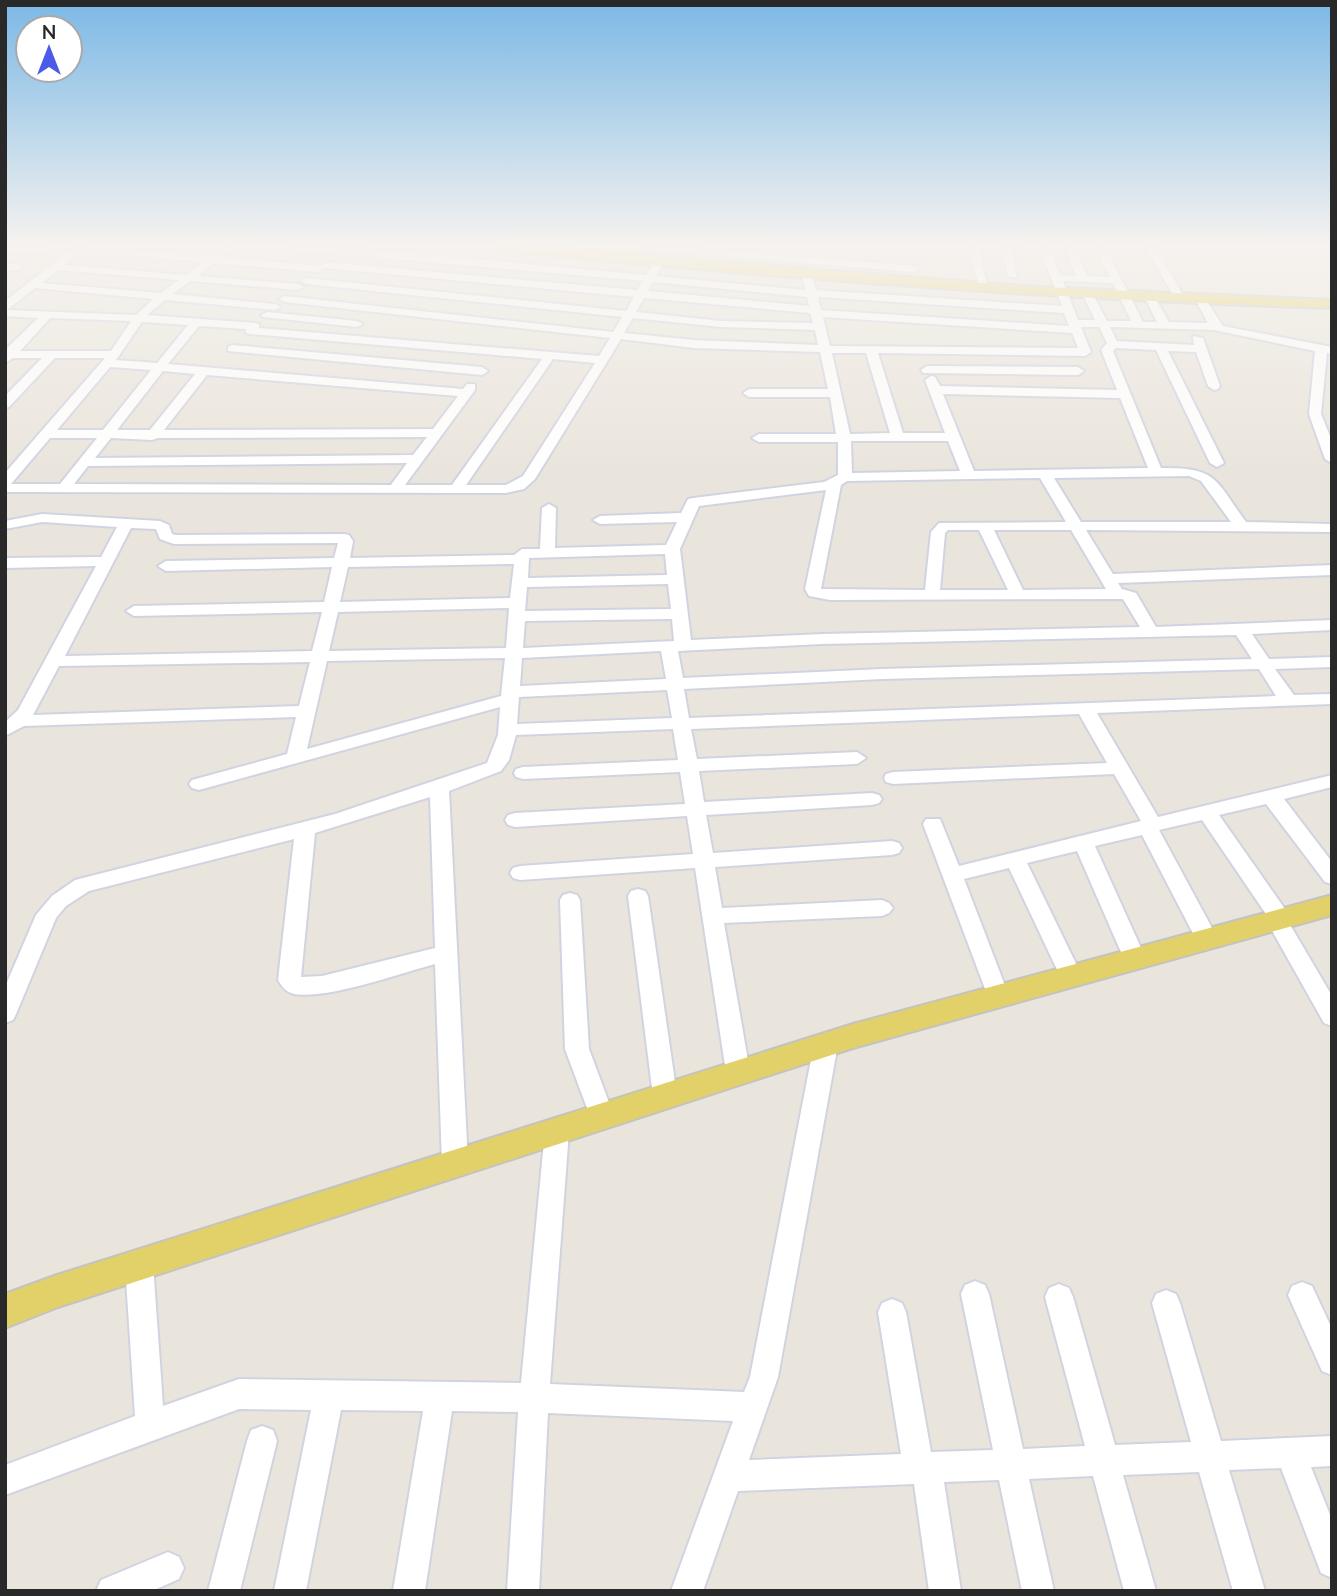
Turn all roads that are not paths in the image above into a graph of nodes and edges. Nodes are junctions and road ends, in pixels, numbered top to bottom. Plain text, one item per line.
1 (41, 321) edge
2 (136, 321) edge
3 (188, 321) edge
4 (261, 321) edge
5 (345, 321) edge
6 (360, 321) edge
7 (493, 321) edge
8 (626, 321) edge
9 (692, 321) edge
10 (818, 321) edge
11 (875, 321) edge
12 (1072, 321) edge
13 (1137, 321) edge
14 (1163, 321) edge
15 (1214, 321) edge
16 (196, 322) junction
17 (357, 324) junction
18 (1102, 324) junction
19 (1139, 325) junction
20 (1074, 326) junction
21 (1165, 326) junction
22 (819, 327) junction
23 (1194, 327) junction
24 (1216, 327) junction
25 (253, 329) junction
26 (618, 335) junction
27 (973, 337) junction
28 (345, 338) junction
29 (1113, 344) junction
30 (1160, 347) junction
31 (498, 349) junction
32 (824, 349) junction
33 (871, 349) junction
34 (1199, 349) junction
35 (919, 350) junction
36 (1326, 351) edge
37 (51, 355) junction
38 (226, 355) junction
39 (550, 355) junction
40 (7, 356) edge
41 (326, 357) junction
42 (111, 359) junction
43 (603, 360) junction
44 (159, 367) junction
45 (207, 370) junction
46 (927, 370) junction
47 (482, 371) junction
48 (1078, 371) dead end
49 (305, 379) junction
50 (1214, 386) dead end
51 (934, 390) junction
52 (466, 393) junction
53 (749, 393) dead end
54 (834, 393) junction
55 (1123, 394) junction
56 (5, 404) edge
57 (1317, 421) junction
58 (1332, 421) edge
59 (437, 433) junction
60 (46, 434) junction
61 (107, 435) junction
62 (254, 435) junction
63 (152, 436) junction
64 (844, 437) junction
65 (898, 437) junction
66 (952, 437) junction
67 (759, 438) dead end
68 (1330, 452) edge
69 (418, 459) junction
70 (239, 460) junction
71 (85, 462) junction
72 (1217, 463) dead end
73 (1156, 471) junction
74 (1044, 473) junction
75 (968, 474) junction
76 (839, 480) junction
77 (5, 482) edge
78 (396, 486) junction
79 (457, 487) junction
80 (5, 488) edge
81 (63, 489) junction
82 (222, 489) junction
83 (103, 506) junction
84 (549, 508) dead end
85 (686, 517) junction
86 (126, 523) junction
87 (984, 524) junction
88 (1074, 524) junction
89 (5, 525) edge
90 (1242, 526) junction
91 (1332, 528) edge
92 (673, 549) junction
93 (601, 551) junction
94 (547, 552) junction
95 (520, 559) junction
96 (107, 561) junction
97 (341, 562) junction
98 (5, 563) edge
99 (166, 566) dead end
100 (1332, 570) edge
101 (677, 579) junction
102 (1113, 587) junction
103 (932, 595) junction
104 (1018, 595) junction
105 (517, 601) junction
106 (331, 607) junction
107 (134, 611) dead end
108 (680, 614) junction
109 (1332, 625) edge
110 (1241, 630) junction
111 (1151, 632) junction
112 (676, 646) junction
113 (513, 653) junction
114 (319, 658) junction
115 (54, 662) junction
116 (1332, 662) edge
117 (1263, 664) junction
118 (674, 684) junction
119 (510, 696) junction
120 (1332, 699) edge
121 (1288, 700) junction
122 (1084, 707) junction
123 (307, 711) junction
124 (679, 723) junction
125 (13, 725) edge
126 (508, 730) junction
127 (296, 757) junction
128 (857, 758) dead end
129 (686, 766) junction
130 (1119, 768) junction
131 (523, 773) dead end
132 (893, 778) dead end
133 (1332, 781) edge
134 (199, 784) dead end
135 (439, 789) junction
136 (1271, 796) junction
137 (872, 799) dead end
138 (694, 809) junction
139 (1207, 813) junction
140 (515, 820) dead end
141 (933, 824) dead end
142 (1150, 826) junction
143 (305, 830) junction
144 (1083, 842) junction
145 (892, 848) dead end
146 (1014, 860) junction
147 (702, 861) junction
148 (520, 873) dead end
149 (952, 875) junction
150 (1332, 877) edge
151 (638, 896) dead end
152 (570, 900) dead end
153 (1332, 905) edge
154 (882, 908) dead end
155 (711, 916) junction
156 (1279, 919) junction
157 (1207, 939) junction
158 (446, 953) junction
159 (1135, 959) junction
160 (1071, 976) junction
161 (998, 996) junction
162 (5, 1014) edge
163 (1332, 1017) edge
164 (826, 1044) junction
165 (738, 1072) junction
166 (665, 1096) junction
167 (601, 1116) junction
168 (556, 1131) junction
169 (455, 1163) junction
170 (138, 1264) junction
171 (975, 1294) dead end
172 (1303, 1295) dead end
173 (1059, 1297) dead end
174 (1166, 1303) dead end
175 (5, 1311) edge
176 (892, 1312) dead end
177 (1332, 1361) edge
178 (329, 1394) junction
179 (440, 1396) junction
180 (534, 1398) junction
181 (753, 1407) junction
182 (150, 1425) junction
183 (262, 1441) dead end
184 (1332, 1451) edge
185 (1291, 1453) junction
186 (1211, 1457) junction
187 (1105, 1461) junction
188 (1011, 1466) junction
189 (923, 1468) junction
190 (729, 1476) junction
191 (5, 1480) edge
192 (1332, 1562) edge
193 (168, 1568) dead end
194 (112, 1591) edge
195 (224, 1591) edge
196 (289, 1591) edge
197 (409, 1591) edge
198 (523, 1591) edge
199 (687, 1591) edge
200 (944, 1591) edge
201 (1038, 1591) edge
202 (1140, 1591) edge
203 (1249, 1591) edge

1 - 40 street
2 - 42 street
3 - 16 street
4 - 25 street
5 - 17 street
6 - 17 street
7 - 26 street
8 - 26 street
9 - 22 street
10 - 22 street
11 - 27 street
12 - 20 street
13 - 19 street
14 - 21 street
15 - 24 street
16 - 25 street
16 - 44 street
17 - 28 street
18 - 19 street
18 - 20 street
18 - 29 street
19 - 21 street
20 - 27 street
20 - 27 street
21 - 23 street
22 - 32 street
23 - 24 street
23 - 34 street
24 - 36 street
25 - 28 street
25 - 38 street
26 - 32 street
26 - 43 street
27 - 35 street
28 - 31 street
28 - 41 street
29 - 30 street
29 - 55 street
30 - 34 street
30 - 72 street
31 - 39 street
31 - 47 street
32 - 33 street
32 - 54 street
33 - 35 street
33 - 65 street
34 - 50 street
35 - 46 street
36 - 57 street
37 - 40 street
37 - 42 street
37 - 56 street
38 - 41 street
38 - 45 street
39 - 43 street
39 - 79 street
41 - 47 street
41 - 49 street
42 - 44 street
42 - 60 street
43 - 79 street
44 - 45 street
44 - 61 street
45 - 49 street
45 - 63 street
46 - 48 street
46 - 51 street
47 - 52 street
49 - 52 street
51 - 55 street
51 - 66 street
52 - 59 street
53 - 54 street
54 - 64 street
55 - 73 street
57 - 58 street
57 - 68 street
59 - 62 street
59 - 69 street
60 - 61 street
60 - 77 street
61 - 63 street
61 - 71 street
62 - 63 street
62 - 70 street
64 - 65 street
64 - 67 street
64 - 76 street
65 - 66 street
66 - 75 street
69 - 70 street
69 - 78 street
70 - 71 street
70 - 82 street
71 - 81 street
73 - 74 street
73 - 90 street
74 - 75 street
74 - 88 street
75 - 76 street
76 - 85 street
76 - 103 street
78 - 79 street
78 - 82 street
80 - 81 street
81 - 83 street
82 - 83 street
83 - 86 street
83 - 89 street
84 - 94 street
85 - 92 street
85 - 93 street
86 - 96 street
86 - 97 street
87 - 88 street
87 - 103 street
87 - 104 street
88 - 90 street
88 - 102 street
90 - 91 street
92 - 93 street
92 - 101 street
93 - 94 street
94 - 95 street
95 - 97 street
95 - 105 street
96 - 98 street
96 - 115 street
97 - 99 street
97 - 106 street
100 - 102 street
101 - 105 street
101 - 108 street
102 - 104 street
102 - 111 street
103 - 104 street
105 - 106 street
105 - 108 street
105 - 113 street
106 - 107 street
106 - 114 street
108 - 112 street
109 - 110 street
110 - 111 street
110 - 117 street
111 - 112 street
112 - 113 street
112 - 118 street
113 - 114 street
113 - 119 street
114 - 115 street
114 - 123 street
115 - 125 street
116 - 117 street
117 - 118 street
117 - 121 street
118 - 119 street
118 - 124 street
119 - 126 street
119 - 127 street
120 - 121 street
121 - 122 street
122 - 124 street
122 - 130 street
123 - 125 street
123 - 127 street
124 - 126 street
124 - 129 street
126 - 135 street
127 - 134 street
128 - 129 street
129 - 131 street
129 - 138 street
130 - 132 street
130 - 142 street
133 - 136 street
135 - 143 street
135 - 158 street
136 - 139 street
136 - 150 street
137 - 138 street
138 - 140 street
138 - 147 street
139 - 142 street
139 - 156 street
141 - 149 street
142 - 144 street
142 - 157 street
143 - 158 street
143 - 162 street
144 - 146 street
144 - 159 street
145 - 147 street
146 - 149 street
146 - 160 street
147 - 148 street
147 - 155 street
149 - 161 street
151 - 166 street
152 - 167 street
153 - 156 main road
154 - 155 street
155 - 165 street
156 - 157 main road
156 - 163 street
157 - 159 main road
158 - 169 street
159 - 160 main road
160 - 161 main road
161 - 164 main road
164 - 165 main road
164 - 181 street
165 - 166 main road
166 - 167 main road
167 - 168 main road
168 - 169 main road
168 - 180 street
169 - 170 main road
170 - 175 main road
170 - 182 street
171 - 188 street
172 - 177 street
173 - 187 street
174 - 186 street
176 - 189 street
178 - 179 street
178 - 182 street
178 - 196 street
179 - 180 street
179 - 197 street
180 - 181 street
180 - 198 street
181 - 190 street
182 - 191 street
183 - 195 street
184 - 185 street
185 - 186 street
185 - 192 street
186 - 187 street
186 - 203 street
187 - 188 street
187 - 202 street
188 - 189 street
188 - 201 street
189 - 190 street
189 - 200 street
190 - 199 street
193 - 194 street

